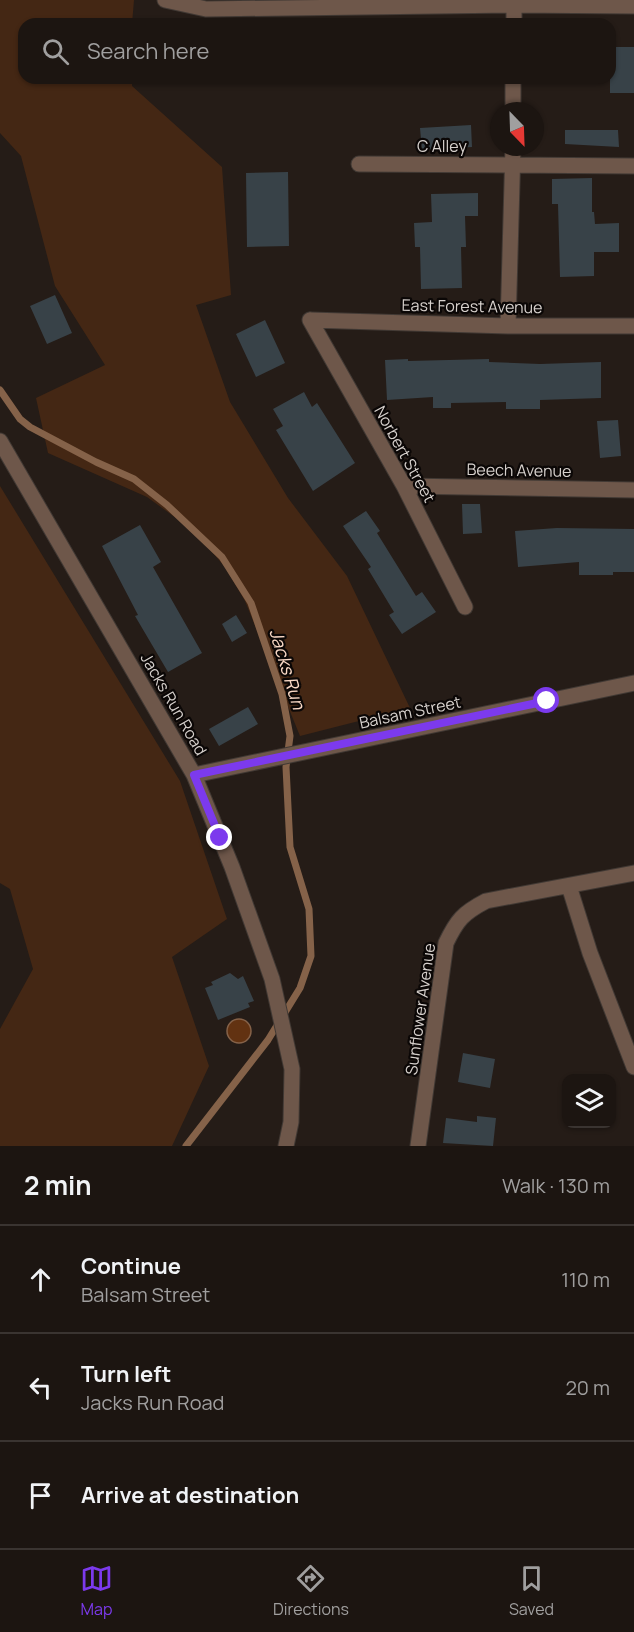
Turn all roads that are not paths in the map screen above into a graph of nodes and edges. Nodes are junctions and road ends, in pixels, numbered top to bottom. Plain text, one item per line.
1 (165, 0) edge
2 (514, 3) edge
3 (203, 4) edge
4 (634, 6) edge
5 (513, 84) edge
6 (513, 102) edge
7 (512, 156) edge
8 (358, 164) dead end
9 (512, 164) junction
10 (634, 166) edge
11 (310, 320) joint
12 (508, 326) junction
13 (634, 326) edge
14 (0, 441) edge
15 (404, 486) junction
16 (634, 490) edge
17 (465, 606) dead end
18 (634, 683) edge
19 (194, 775) junction
20 (634, 873) edge
21 (569, 886) junction
22 (634, 1067) edge
23 (286, 1146) edge
24 (418, 1146) edge

1 - 3 street
2 - 3 street
2 - 4 street
5 - 6 street
7 - 9 street
8 - 9 street, C Alley
9 - 10 street, C Alley
9 - 12 street
11 - 12 street, East Forest Avenue
11 - 15 street, Norbert Street
12 - 13 street, East Forest Avenue
14 - 19 street, Jacks Run Road
15 - 16 street, Beech Avenue
15 - 17 street, Norbert Street
18 - 19 street, Balsam Street
19 - 23 street, Jacks Run Road
20 - 21 street, Sunflower Avenue
21 - 22 street
21 - 24 street, Sunflower Avenue

